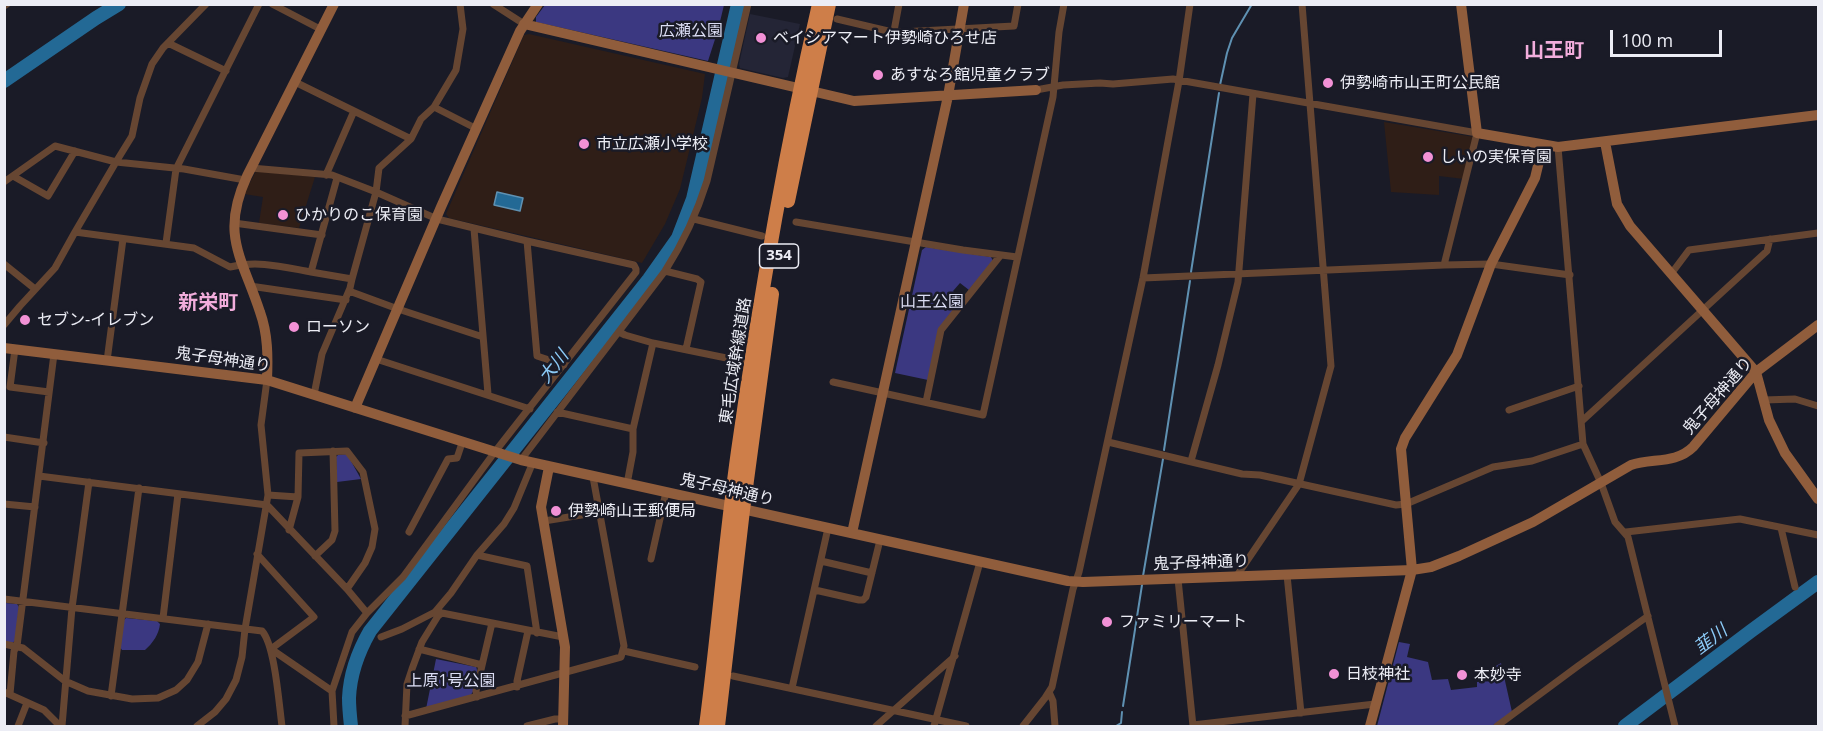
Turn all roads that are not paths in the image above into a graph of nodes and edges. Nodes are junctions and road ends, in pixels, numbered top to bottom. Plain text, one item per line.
1 (206, 4) edge
2 (259, 4) edge
3 (272, 4) edge
4 (334, 4) edge
5 (460, 4) edge
6 (493, 4) edge
7 (538, 4) edge
8 (748, 4) edge
9 (819, 4) edge
10 (829, 4) edge
11 (899, 4) edge
12 (964, 4) edge
13 (1018, 4) edge
14 (1064, 4) edge
15 (1190, 4) edge
16 (1302, 4) edge
17 (1461, 4) edge
18 (837, 19) dead end
19 (524, 24) junction
20 (960, 29) junction
21 (322, 30) junction
22 (894, 31) junction
23 (168, 44) junction
24 (226, 71) junction
25 (731, 73) junction
26 (1179, 81) junction
27 (295, 82) junction
28 (1054, 87) junction
29 (806, 90) junction
30 (1036, 90) joint
31 (1253, 94) junction
32 (948, 96) junction
33 (1311, 104) junction
34 (434, 107) junction
35 (354, 111) junction
36 (1818, 115) edge
37 (477, 129) junction
38 (1477, 133) junction
39 (411, 139) junction
40 (1605, 142) junction
41 (1543, 145) junction
42 (1558, 147) junction
43 (75, 151) junction
44 (116, 162) junction
45 (251, 168) junction
46 (177, 169) junction
47 (326, 175) junction
48 (12, 176) junction
49 (337, 178) junction
50 (245, 180) junction
51 (4, 182) edge
52 (376, 192) junction
53 (437, 219) junction
54 (694, 219) junction
55 (796, 222) dead end
56 (234, 223) junction
57 (474, 229) junction
58 (75, 232) junction
59 (1818, 233) edge
60 (321, 235) junction
61 (762, 236) dead end
62 (123, 239) junction
63 (1770, 239) junction
64 (527, 241) junction
65 (916, 242) junction
66 (166, 243) junction
67 (1000, 256) junction
68 (1017, 257) junction
69 (4, 264) edge
70 (242, 264) junction
71 (1491, 264) junction
72 (1444, 265) junction
73 (1324, 270) junction
74 (665, 271) junction
75 (311, 272) junction
76 (1239, 274) junction
77 (1671, 274) junction
78 (1570, 275) junction
79 (1143, 278) junction
80 (352, 279) junction
81 (250, 285) junction
82 (35, 289) junction
83 (349, 291) junction
84 (346, 300) junction
85 (398, 309) junction
86 (1703, 309) junction
87 (4, 325) edge
88 (1818, 325) edge
89 (619, 332) junction
90 (483, 337) junction
91 (653, 343) junction
92 (10, 348) edge
93 (686, 349) junction
94 (54, 354) junction
95 (376, 359) junction
96 (107, 361) junction
97 (741, 361) dead end
98 (564, 365) junction
99 (1756, 372) junction
100 (267, 380) junction
101 (833, 382) dead end
102 (1579, 386) junction
103 (50, 392) junction
104 (883, 393) junction
105 (488, 394) junction
106 (314, 395) junction
107 (1764, 400) junction
108 (926, 402) junction
109 (1818, 406) edge
110 (356, 408) junction
111 (530, 409) junction
112 (1509, 410) dead end
113 (557, 412) junction
114 (1582, 421) junction
115 (633, 429) junction
116 (4, 437) edge
117 (1108, 442) junction
118 (44, 443) junction
119 (462, 443) junction
120 (1583, 444) junction
121 (333, 452) junction
122 (497, 453) junction
123 (519, 460) junction
124 (1191, 461) junction
125 (533, 462) junction
126 (549, 467) junction
127 (39, 476) junction
128 (593, 477) junction
129 (89, 482) junction
130 (1601, 483) junction
131 (627, 484) junction
132 (1299, 484) junction
133 (139, 488) junction
134 (666, 492) junction
135 (178, 494) junction
136 (268, 495) junction
137 (298, 497) junction
138 (1818, 499) edge
139 (4, 504) edge
140 (1406, 504) junction
141 (267, 505) junction
142 (35, 507) junction
143 (737, 508) junction
144 (600, 512) junction
145 (544, 521) junction
146 (828, 528) junction
147 (1782, 528) junction
148 (289, 530) junction
149 (409, 532) dead end
150 (1626, 532) junction
151 (852, 533) junction
152 (1818, 535) edge
153 (880, 540) junction
154 (257, 554) junction
155 (477, 555) junction
156 (315, 556) junction
157 (651, 559) dead end
158 (821, 561) junction
159 (980, 562) junction
160 (1412, 570) junction
161 (872, 573) junction
162 (1287, 575) junction
163 (1236, 577) junction
164 (1178, 579) junction
165 (1076, 582) junction
166 (1795, 587) dead end
167 (347, 589) junction
168 (815, 590) junction
169 (4, 599) edge
170 (23, 602) junction
171 (72, 608) junction
172 (367, 613) junction
173 (121, 614) junction
174 (436, 614) junction
175 (1648, 616) junction
176 (163, 618) junction
177 (492, 623) junction
178 (208, 624) junction
179 (245, 629) junction
180 (528, 631) junction
181 (537, 633) junction
182 (563, 637) junction
183 (381, 638) dead end
184 (4, 644) edge
185 (17, 646) junction
186 (271, 649) junction
187 (419, 650) junction
188 (624, 651) junction
189 (955, 656) junction
190 (482, 665) junction
191 (696, 667) dead end
192 (564, 673) junction
193 (733, 676) dead end
194 (65, 681) junction
195 (517, 687) junction
196 (792, 688) junction
197 (332, 691) junction
198 (1049, 692) junction
199 (7, 693) edge
200 (111, 696) junction
201 (477, 698) junction
202 (27, 703) junction
203 (1376, 704) junction
204 (893, 710) junction
205 (1301, 712) junction
206 (405, 716) junction
207 (563, 723) edge
208 (935, 723) edge
209 (18, 726) edge
210 (61, 726) edge
211 (198, 726) edge
212 (282, 726) edge
213 (334, 726) edge
214 (405, 726) edge
215 (527, 726) edge
216 (706, 726) edge
217 (718, 726) edge
218 (876, 726) edge
219 (966, 726) edge
220 (1023, 726) edge
221 (1056, 726) edge
222 (1193, 726) edge
223 (1370, 726) edge
224 (1497, 726) edge
225 (1675, 726) edge

1 - 23 street
2 - 24 street
3 - 21 street
4 - 21 street
5 - 34 street
6 - 19 street
7 - 19 street
8 - 25 street
9 - 29 highway, 東毛広域幹線道路 / 354
10 - 29 highway, 東毛広域幹線道路 / 354
11 - 22 street
12 - 20 street
13 - 20 street
14 - 28 street
15 - 26 street
16 - 33 street
17 - 38 street
18 - 22 street
19 - 25 street
19 - 37 street
20 - 22 street
20 - 32 street
21 - 27 street
23 - 24 street
23 - 44 street
24 - 46 street
25 - 29 street
25 - 54 street
26 - 28 street
26 - 31 street
26 - 79 street
27 - 35 street
27 - 45 street
28 - 30 street
28 - 68 street
29 - 32 street
29 - 143 highway, 東毛広域幹線道路 / 354
30 - 32 street
31 - 33 street
31 - 76 street
32 - 65 street
33 - 38 street
33 - 73 street
34 - 37 street
34 - 39 street
35 - 39 street
35 - 47 street
36 - 40 street
37 - 53 street
38 - 41 street
38 - 72 street
39 - 52 street
40 - 42 street
40 - 77 street
41 - 42 street
41 - 71 street
42 - 78 street
43 - 44 street
43 - 48 street
43 - 48 street
44 - 46 street
44 - 58 street
45 - 47 street
45 - 50 street
46 - 50 street
46 - 66 street
47 - 49 street
48 - 51 street
49 - 52 street
49 - 60 street
50 - 56 street
52 - 53 street
52 - 80 street
53 - 57 street
53 - 85 street
54 - 61 street
54 - 74 street
55 - 65 street
56 - 60 street
56 - 70 street
57 - 64 street
57 - 90 street
58 - 62 street
58 - 82 street
59 - 63 street
60 - 75 street
62 - 66 street
62 - 96 street
63 - 77 street
63 - 86 street
64 - 98 street
64 - 98 street
65 - 67 street
65 - 104 street
66 - 70 street
67 - 68 street
67 - 108 street
68 - 108 street
69 - 82 street
70 - 75 street
70 - 81 street
71 - 72 street
71 - 78 street
71 - 140 street
72 - 73 street
73 - 76 street
73 - 132 street
74 - 89 street
74 - 93 street
75 - 80 street
76 - 79 street
76 - 124 street
77 - 86 street
78 - 102 street
79 - 117 street
80 - 83 street
81 - 84 street
81 - 100 street
82 - 87 street
83 - 84 street
83 - 85 street
84 - 106 street
85 - 90 street
85 - 95 street
86 - 99 street
86 - 114 street
88 - 99 street, 鬼子母神通り
89 - 91 street
89 - 113 street
90 - 105 street
91 - 93 street
91 - 115 street
92 - 94 street, 鬼子母神通り
92 - 103 street
93 - 97 street
94 - 96 street, 鬼子母神通り
94 - 103 street
95 - 105 street
95 - 110 street
96 - 100 street, 鬼子母神通り
98 - 111 street
99 - 107 street
99 - 130 street, 鬼子母神通り
100 - 106 street, 鬼子母神通り
100 - 136 street
101 - 104 street
102 - 112 street
102 - 114 street
103 - 118 street
104 - 108 street
104 - 151 street
105 - 111 street
106 - 110 street, 鬼子母神通り
107 - 109 street
107 - 138 street
110 - 119 street, 鬼子母神通り
111 - 122 street
113 - 115 street
113 - 123 street
114 - 120 street
115 - 131 street
116 - 118 street
117 - 124 street
117 - 165 street
118 - 127 street
119 - 122 street, 鬼子母神通り
119 - 149 street
120 - 130 street
120 - 140 street
121 - 137 street
121 - 156 street
121 - 167 street
122 - 123 street, 鬼子母神通り
122 - 172 street
123 - 125 street, 鬼子母神通り
124 - 132 street
125 - 126 street, 鬼子母神通り
125 - 155 street
126 - 128 street, 鬼子母神通り
126 - 145 street
127 - 129 street
127 - 142 street
128 - 131 street, 鬼子母神通り
128 - 144 street
129 - 133 street
129 - 171 street
130 - 150 street
130 - 160 street, 鬼子母神通り
131 - 134 street, 鬼子母神通り
132 - 140 street
132 - 163 street
133 - 135 street
133 - 173 street
134 - 143 street, 鬼子母神通り
134 - 157 street
135 - 141 street
135 - 176 street
136 - 137 street
136 - 141 street
137 - 148 street
139 - 142 street
140 - 160 street
141 - 148 street
141 - 154 street
142 - 170 street
143 - 146 street, 鬼子母神通り
143 - 216 highway, 東毛広域幹線道路 / 354
143 - 217 highway, 東毛広域幹線道路 / 354
144 - 145 street
144 - 188 street
145 - 182 street
146 - 151 street, 鬼子母神通り
146 - 158 street
147 - 150 street
147 - 152 street
147 - 166 street
148 - 156 street
150 - 175 street
151 - 153 street, 鬼子母神通り
153 - 159 street, 鬼子母神通り
153 - 161 street
154 - 179 street
154 - 186 street
155 - 174 street
155 - 181 street
156 - 167 street
158 - 161 street
158 - 168 street
159 - 165 street, 鬼子母神通り
159 - 189 street
160 - 162 street, 鬼子母神通り
160 - 203 street
161 - 168 street
162 - 163 street, 鬼子母神通り
162 - 205 street
163 - 164 street, 鬼子母神通り
164 - 165 street, 鬼子母神通り
164 - 222 street
165 - 198 street
167 - 172 street
168 - 196 street
169 - 170 street
170 - 171 street
170 - 185 street
171 - 173 street
171 - 194 street
172 - 197 street
173 - 176 street
173 - 200 street
174 - 177 street
174 - 183 street
174 - 187 street
175 - 224 street
175 - 225 street
176 - 178 street
177 - 180 street
177 - 190 street
178 - 179 street
178 - 200 street
179 - 186 street
179 - 211 street
180 - 181 street
180 - 195 street
181 - 182 street
182 - 192 street
184 - 185 street
185 - 194 street
185 - 199 street
186 - 197 street
186 - 212 street
187 - 190 street
187 - 206 street
188 - 191 street
188 - 192 street
189 - 204 street
189 - 208 street
190 - 201 street
192 - 195 street
192 - 207 street
193 - 196 street
194 - 200 street
194 - 210 street
195 - 201 street
196 - 204 street
197 - 213 street
198 - 220 street
198 - 221 street
199 - 202 street
201 - 206 street
202 - 209 street
202 - 210 street
203 - 205 street
203 - 223 street
204 - 208 street
204 - 218 street
205 - 222 street
206 - 214 street
207 - 215 street
208 - 219 street

